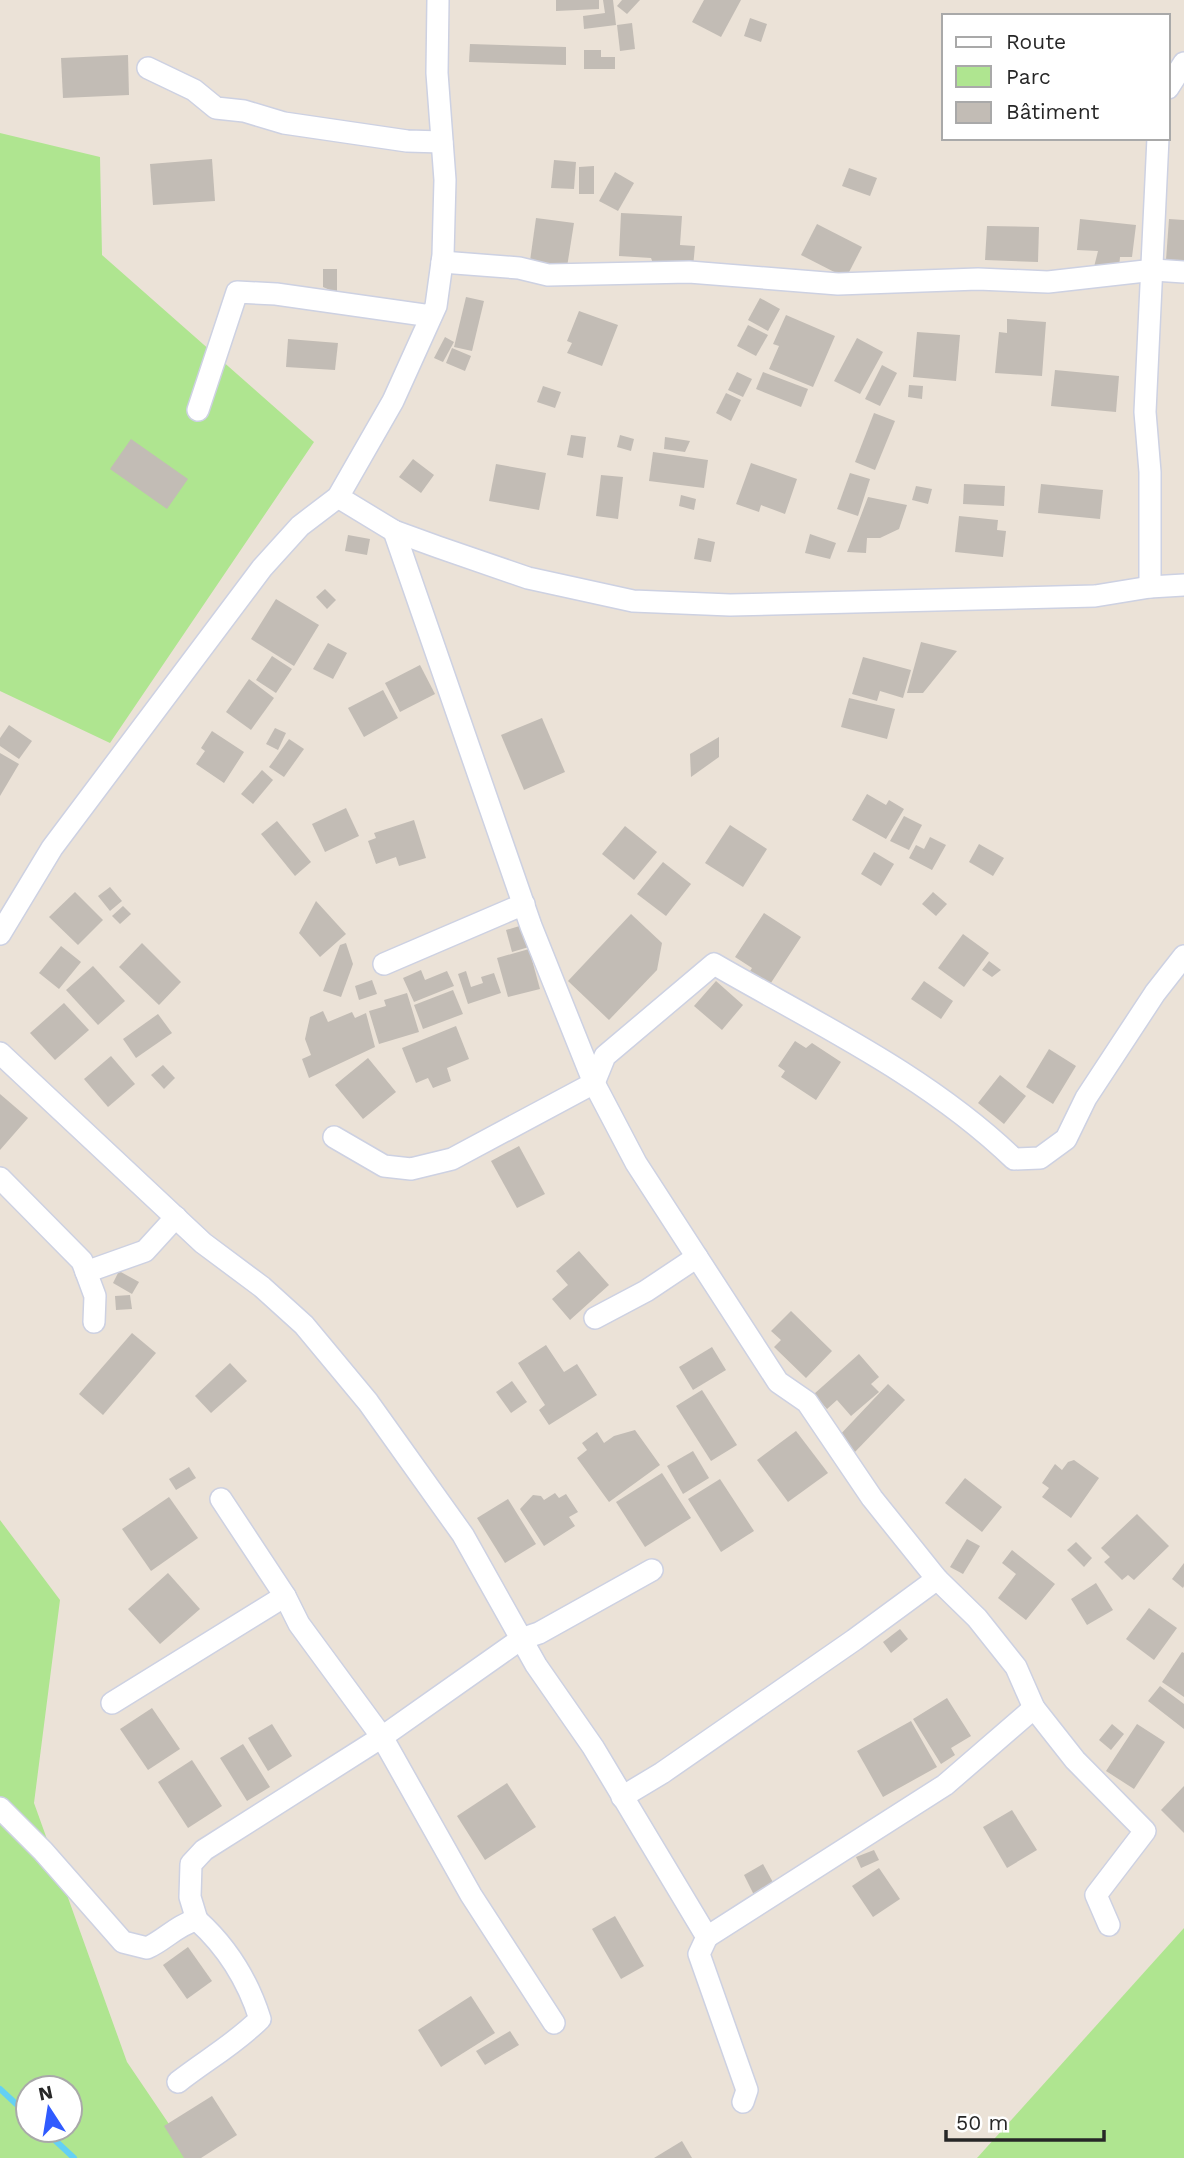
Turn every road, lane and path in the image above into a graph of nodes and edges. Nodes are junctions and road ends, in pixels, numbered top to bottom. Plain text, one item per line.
1 (438, 0) edge
2 (1184, 62) edge
3 (148, 68) dead end
4 (1170, 85) edge
5 (1158, 140) edge
6 (442, 142) junction
7 (442, 262) junction
8 (1154, 270) junction
9 (1184, 272) edge
10 (431, 316) junction
11 (198, 410) dead end
12 (338, 497) junction
13 (394, 531) junction
14 (1184, 585) edge
15 (1150, 587) junction
16 (524, 904) junction
17 (7, 908) edge
18 (0, 934) edge
19 (1184, 956) edge
20 (384, 964) dead end
21 (0, 1053) edge
22 (594, 1083) junction
23 (334, 1137) dead end
24 (0, 1178) edge
25 (176, 1217) junction
26 (697, 1257) junction
27 (86, 1272) junction
28 (595, 1318) dead end
29 (94, 1322) dead end
30 (221, 1499) dead end
31 (652, 1570) dead end
32 (937, 1579) junction
33 (285, 1596) junction
34 (521, 1639) junction
35 (112, 1703) dead end
36 (1034, 1707) junction
37 (382, 1737) junction
38 (622, 1797) junction
39 (0, 1808) edge
40 (197, 1920) junction
41 (1109, 1924) dead end
42 (707, 1937) junction
43 (554, 2023) dead end
44 (178, 2082) dead end
45 (744, 2102) dead end

1 - 6 street
2 - 4 street
3 - 6 street
5 - 8 street
6 - 7 street
7 - 8 street
7 - 10 street
8 - 9 street
8 - 15 street
10 - 11 street
10 - 12 street
12 - 13 street
12 - 17 street
13 - 15 street
13 - 16 street
14 - 15 street
16 - 20 street
16 - 22 street
17 - 18 street
19 - 22 street
21 - 25 street
22 - 23 street
22 - 26 street
24 - 27 street
25 - 27 street
25 - 34 street
26 - 28 street
26 - 32 street
27 - 29 street
30 - 33 street
31 - 34 street
32 - 36 street
32 - 38 street
33 - 35 street
33 - 37 street
34 - 37 street
34 - 38 street
36 - 41 street
36 - 42 street
37 - 40 street
37 - 43 street
38 - 42 street
39 - 40 street
40 - 44 street
42 - 45 street

